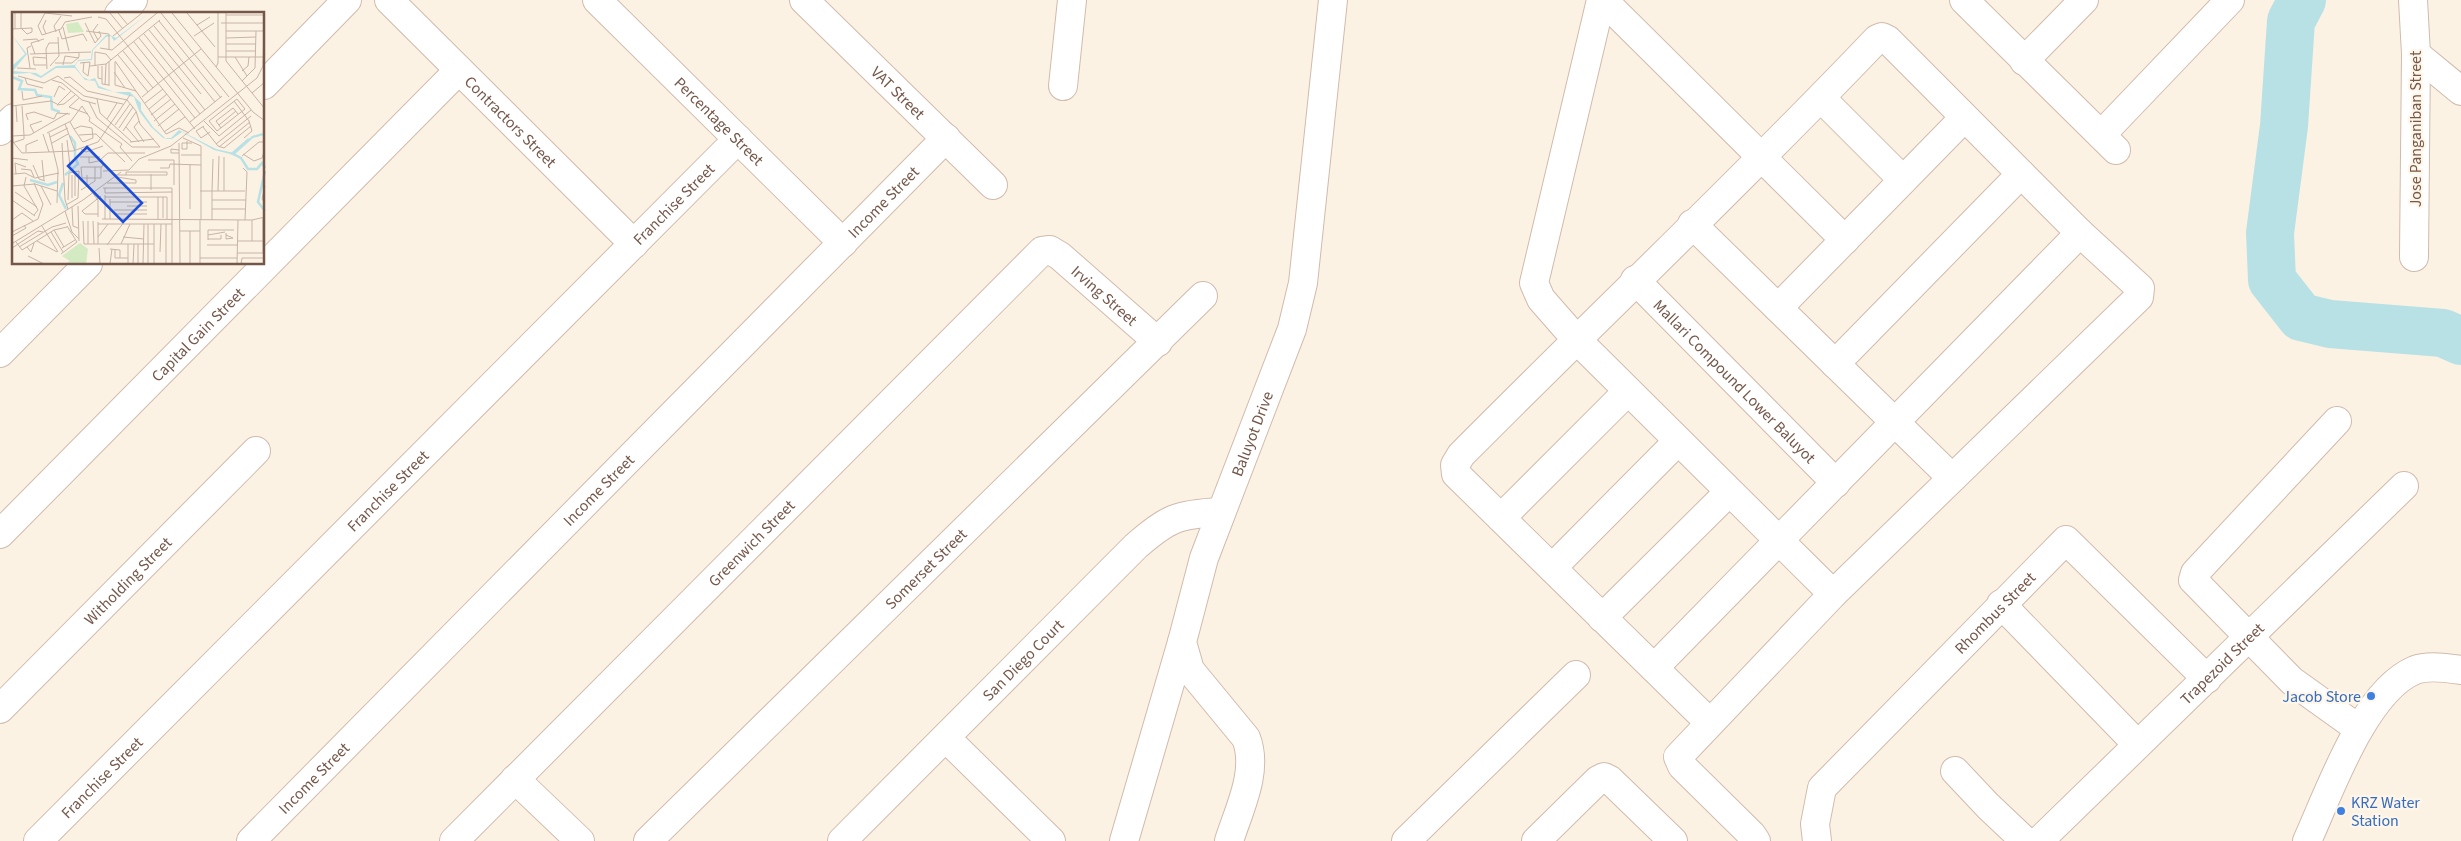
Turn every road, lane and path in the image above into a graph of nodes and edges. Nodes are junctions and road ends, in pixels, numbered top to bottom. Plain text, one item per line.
1 (133, 0) edge
2 (347, 0) edge
3 (389, 0) edge
4 (597, 0) edge
5 (804, 0) edge
6 (1072, 0) edge
7 (1333, 0) edge
8 (1602, 0) edge
9 (1964, 0) edge
10 (2084, 0) edge
11 (2230, 0) edge
12 (2413, 0) edge
13 (121, 12) edge
14 (2416, 54) junction
15 (2024, 61) junction
16 (459, 70) junction
17 (265, 83) edge
18 (1063, 86) dead end
19 (2461, 91) edge
20 (1821, 98) junction
21 (1964, 118) junction
22 (12, 120) edge
23 (0, 131) edge
24 (946, 138) junction
25 (738, 139) junction
26 (1760, 157) junction
27 (2021, 174) junction
28 (1903, 180) junction
29 (992, 185) dead end
30 (1692, 224) junction
31 (2080, 233) junction
32 (1845, 240) junction
33 (843, 243) junction
34 (634, 244) junction
35 (1050, 250) joint
36 (2414, 257) dead end
37 (87, 265) edge
38 (1635, 280) junction
39 (1203, 296) dead end
40 (1778, 308) junction
41 (1576, 339) junction
42 (1158, 342) junction
43 (0, 353) edge
44 (1835, 364) junction
45 (1628, 391) junction
46 (2336, 421) dead end
47 (1894, 422) junction
48 (1678, 441) junction
49 (256, 451) dead end
50 (1952, 478) junction
51 (1836, 482) junction
52 (2404, 486) dead end
53 (1729, 492) junction
54 (1221, 512) junction
55 (1501, 518) junction
56 (0, 534) edge
57 (1779, 540) junction
58 (1552, 568) junction
59 (1833, 594) junction
60 (2000, 604) junction
61 (1602, 618) junction
62 (2249, 638) junction
63 (1182, 642) junction
64 (1654, 668) junction
65 (2461, 670) edge
66 (1576, 675) dead end
67 (2207, 679) junction
68 (0, 708) edge
69 (1710, 723) junction
70 (2359, 729) junction
71 (946, 738) junction
72 (2137, 744) junction
73 (1955, 771) dead end
74 (515, 779) junction
75 (1038, 837) edge
76 (38, 841) edge
77 (250, 841) edge
78 (454, 841) edge
79 (580, 841) edge
80 (648, 841) edge
81 (842, 841) edge
82 (1124, 841) edge
83 (1229, 841) edge
84 (1406, 841) edge
85 (1536, 841) edge
86 (1673, 841) edge
87 (1756, 841) edge
88 (1817, 841) edge
89 (2026, 841) edge
90 (2039, 841) edge
91 (2306, 841) edge

1 - 13 street
2 - 17 street
3 - 16 street, Contractors Street
4 - 25 street, Percentage Street
5 - 24 street, VAT Street
6 - 18 street
7 - 54 street, Baluyot Drive
8 - 26 street
8 - 41 street
9 - 15 street
10 - 15 street
11 - 15 street
12 - 14 street, Jose Panganiban Street
14 - 19 street
14 - 36 street, Jose Panganiban Street
16 - 34 street, Contractors Street
16 - 56 street, Capital Gain Street
20 - 21 street
20 - 26 street
20 - 28 street
21 - 27 street
21 - 28 street
22 - 23 street
24 - 29 street, VAT Street
24 - 33 street, Income Street
25 - 33 street, Percentage Street
25 - 34 street, Franchise Street
26 - 30 street
26 - 32 street
27 - 31 street
27 - 44 street
28 - 32 street
30 - 38 street
30 - 40 street
31 - 47 street
31 - 50 street
32 - 40 street
33 - 77 street, Income Street
34 - 76 street, Franchise Street
35 - 42 street, Irving Street
35 - 74 street, Greenwich Street
37 - 43 street
38 - 41 street
38 - 51 street, Mallari Compound Lower Baluyot
39 - 42 street, Somerset Street
40 - 44 street
41 - 45 street
41 - 55 street
42 - 80 street, Somerset Street
44 - 47 street
45 - 48 street
45 - 55 street
46 - 62 street
47 - 50 street
47 - 51 street
48 - 53 street
48 - 58 street
49 - 68 street, Witholding Street
50 - 59 street
51 - 57 street
52 - 62 street, Trapezoid Street
53 - 57 street
53 - 61 street
54 - 63 street, Baluyot Drive
54 - 71 street, San Diego Court
55 - 58 street
57 - 59 street
57 - 64 street
58 - 61 street
59 - 69 street
60 - 67 street, Rhombus Street
60 - 72 street
60 - 88 street, Rhombus Street
61 - 64 street
62 - 67 street, Trapezoid Street
62 - 70 street
63 - 82 street, Baluyot Drive
63 - 83 street
64 - 69 street
65 - 70 street
66 - 84 street
67 - 72 street, Trapezoid Street
69 - 87 street
70 - 91 street
71 - 75 street
71 - 81 street, San Diego Court
72 - 90 street, Trapezoid Street
73 - 89 street
74 - 78 street, Greenwich Street
74 - 79 street
85 - 86 street

